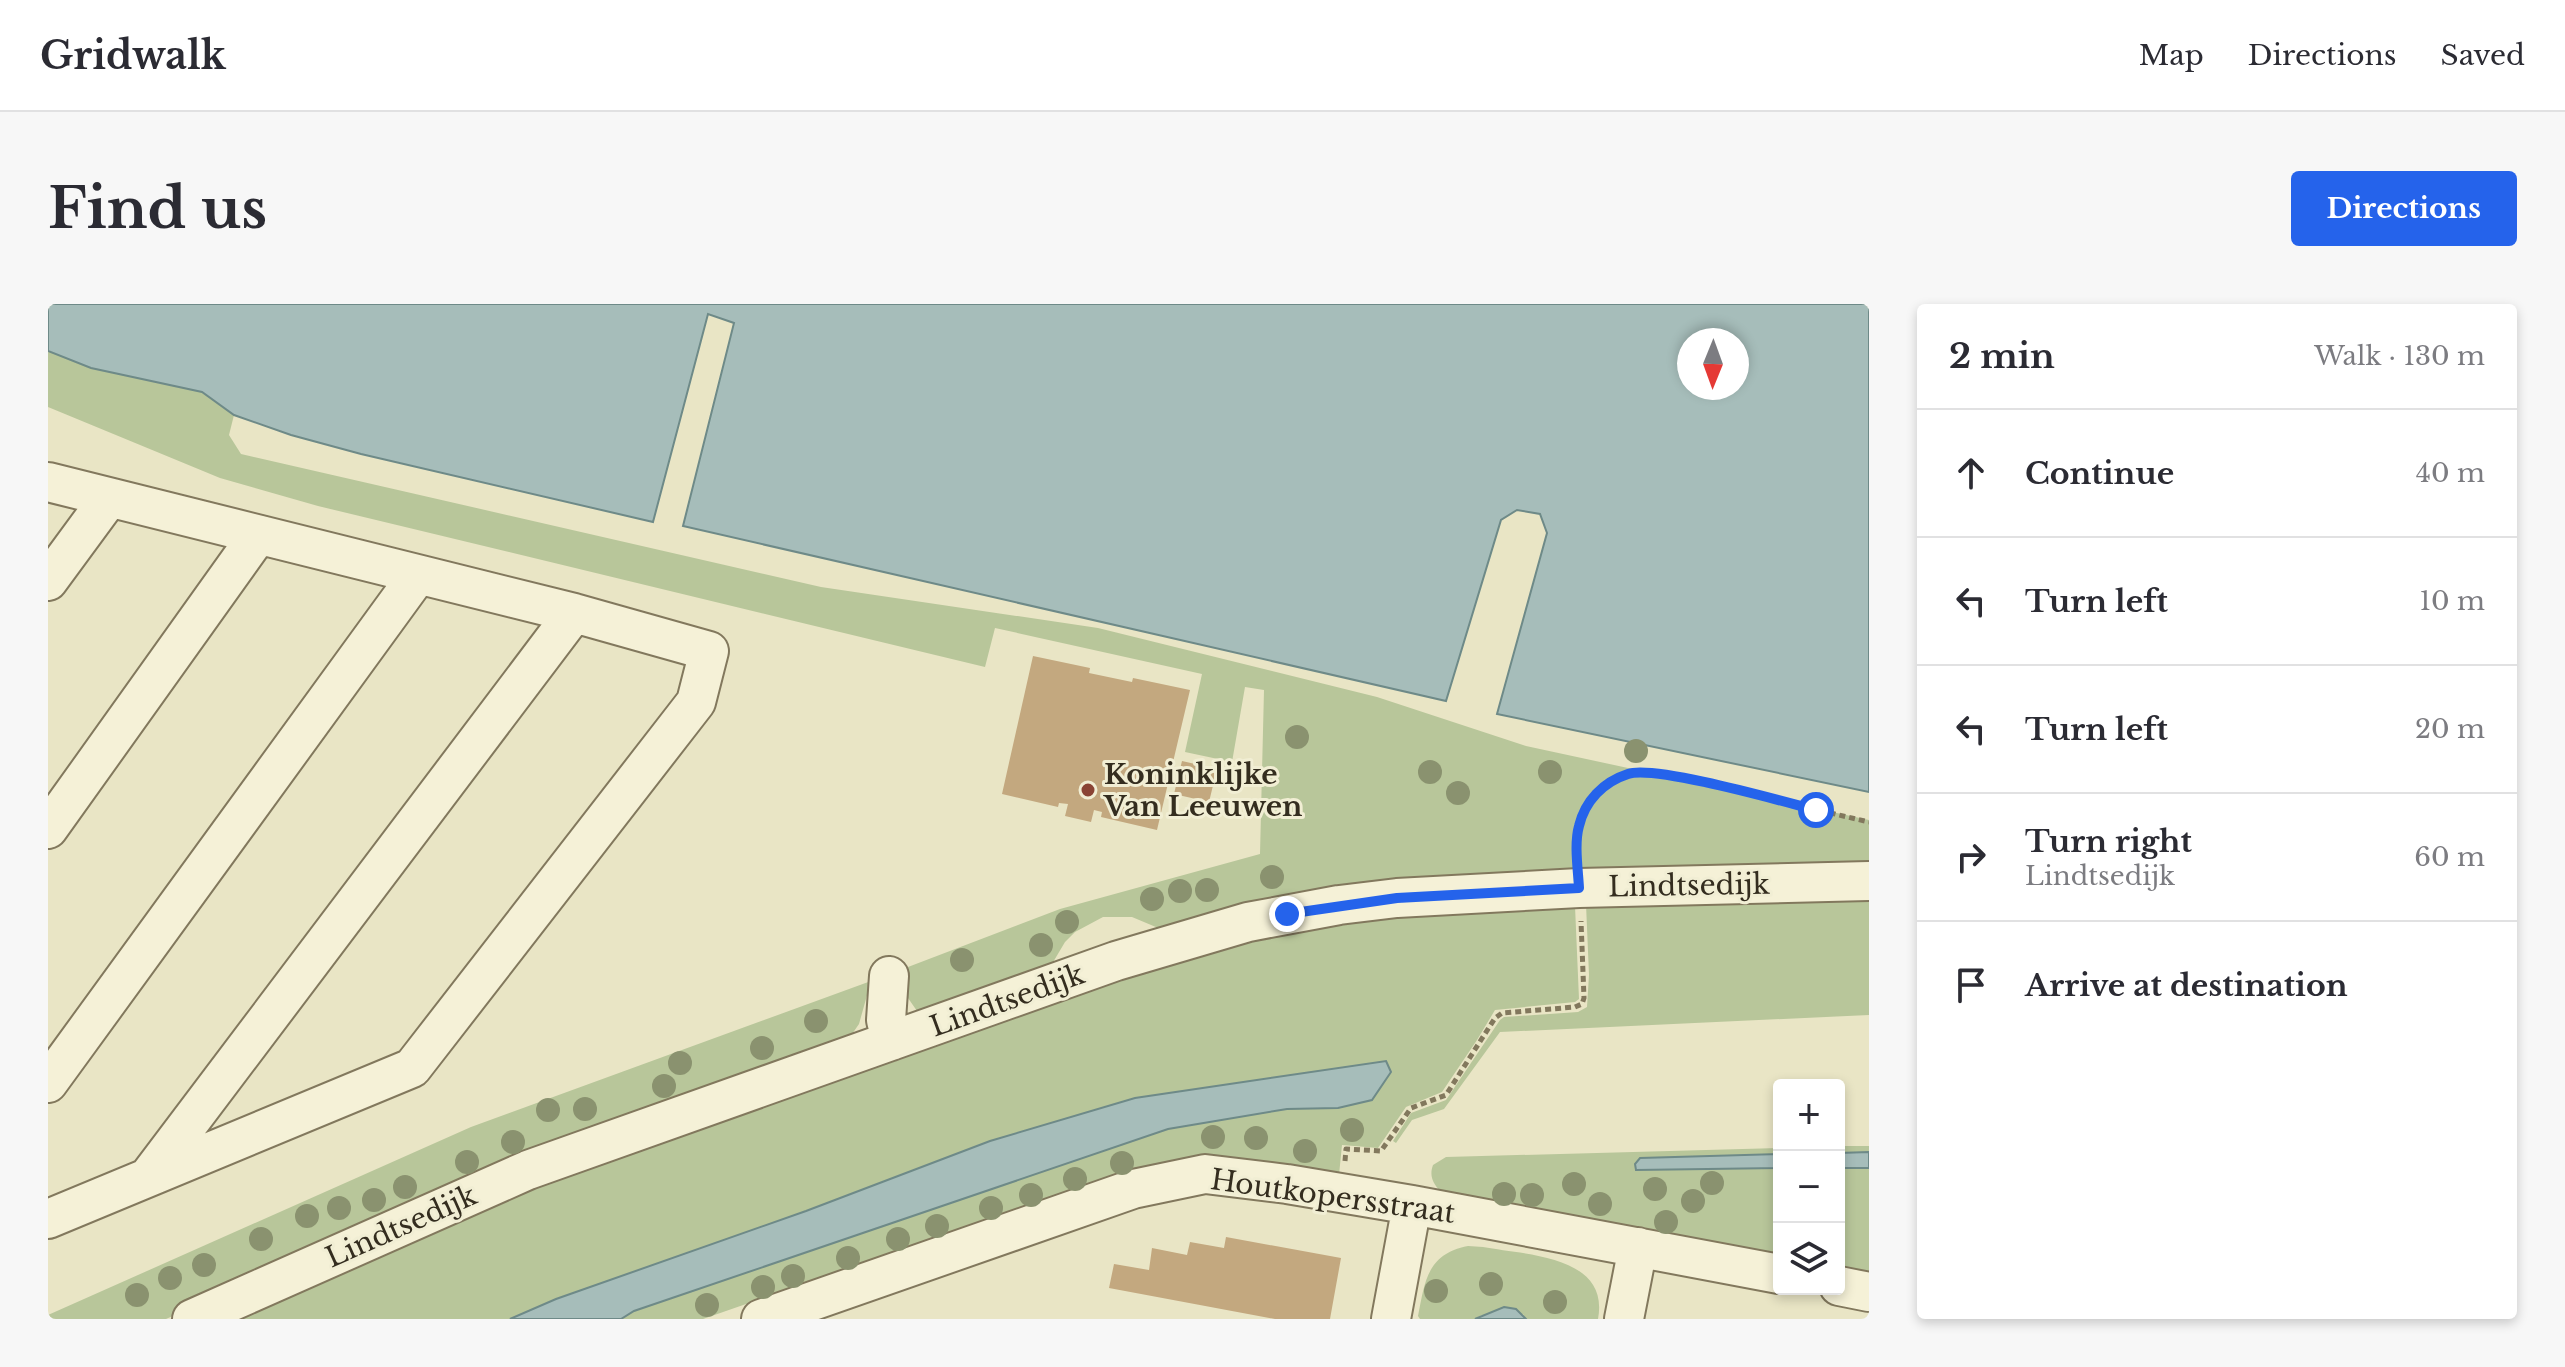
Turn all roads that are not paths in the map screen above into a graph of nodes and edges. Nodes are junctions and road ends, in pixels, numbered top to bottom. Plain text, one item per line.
1 (48, 482) edge
2 (109, 498) junction
3 (258, 535) junction
4 (417, 576) junction
5 (48, 581) edge
6 (574, 613) junction
7 (48, 829) edge
8 (1869, 881) edge
9 (889, 976) dead end
10 (891, 1041) junction
11 (48, 1083) edge
12 (149, 1176) junction
13 (1412, 1205) junction
14 (48, 1219) edge
15 (1638, 1247) junction
16 (1773, 1273) edge
17 (1845, 1287) edge
18 (1869, 1292) edge
19 (192, 1319) edge
20 (761, 1319) edge
21 (1391, 1319) edge
22 (1624, 1319) edge

1 - 2 street
2 - 3 street
2 - 5 street
3 - 4 street
3 - 7 street
4 - 6 street
4 - 11 street
6 - 12 street
6 - 12 street
8 - 10 street, Lindtsedijk
9 - 10 street
10 - 19 street, Lindtsedijk
12 - 14 street
13 - 15 street, Houtkopersstraat
13 - 20 street, Houtkopersstraat
13 - 21 street
15 - 16 street, Houtkopersstraat
15 - 22 street
17 - 18 street

